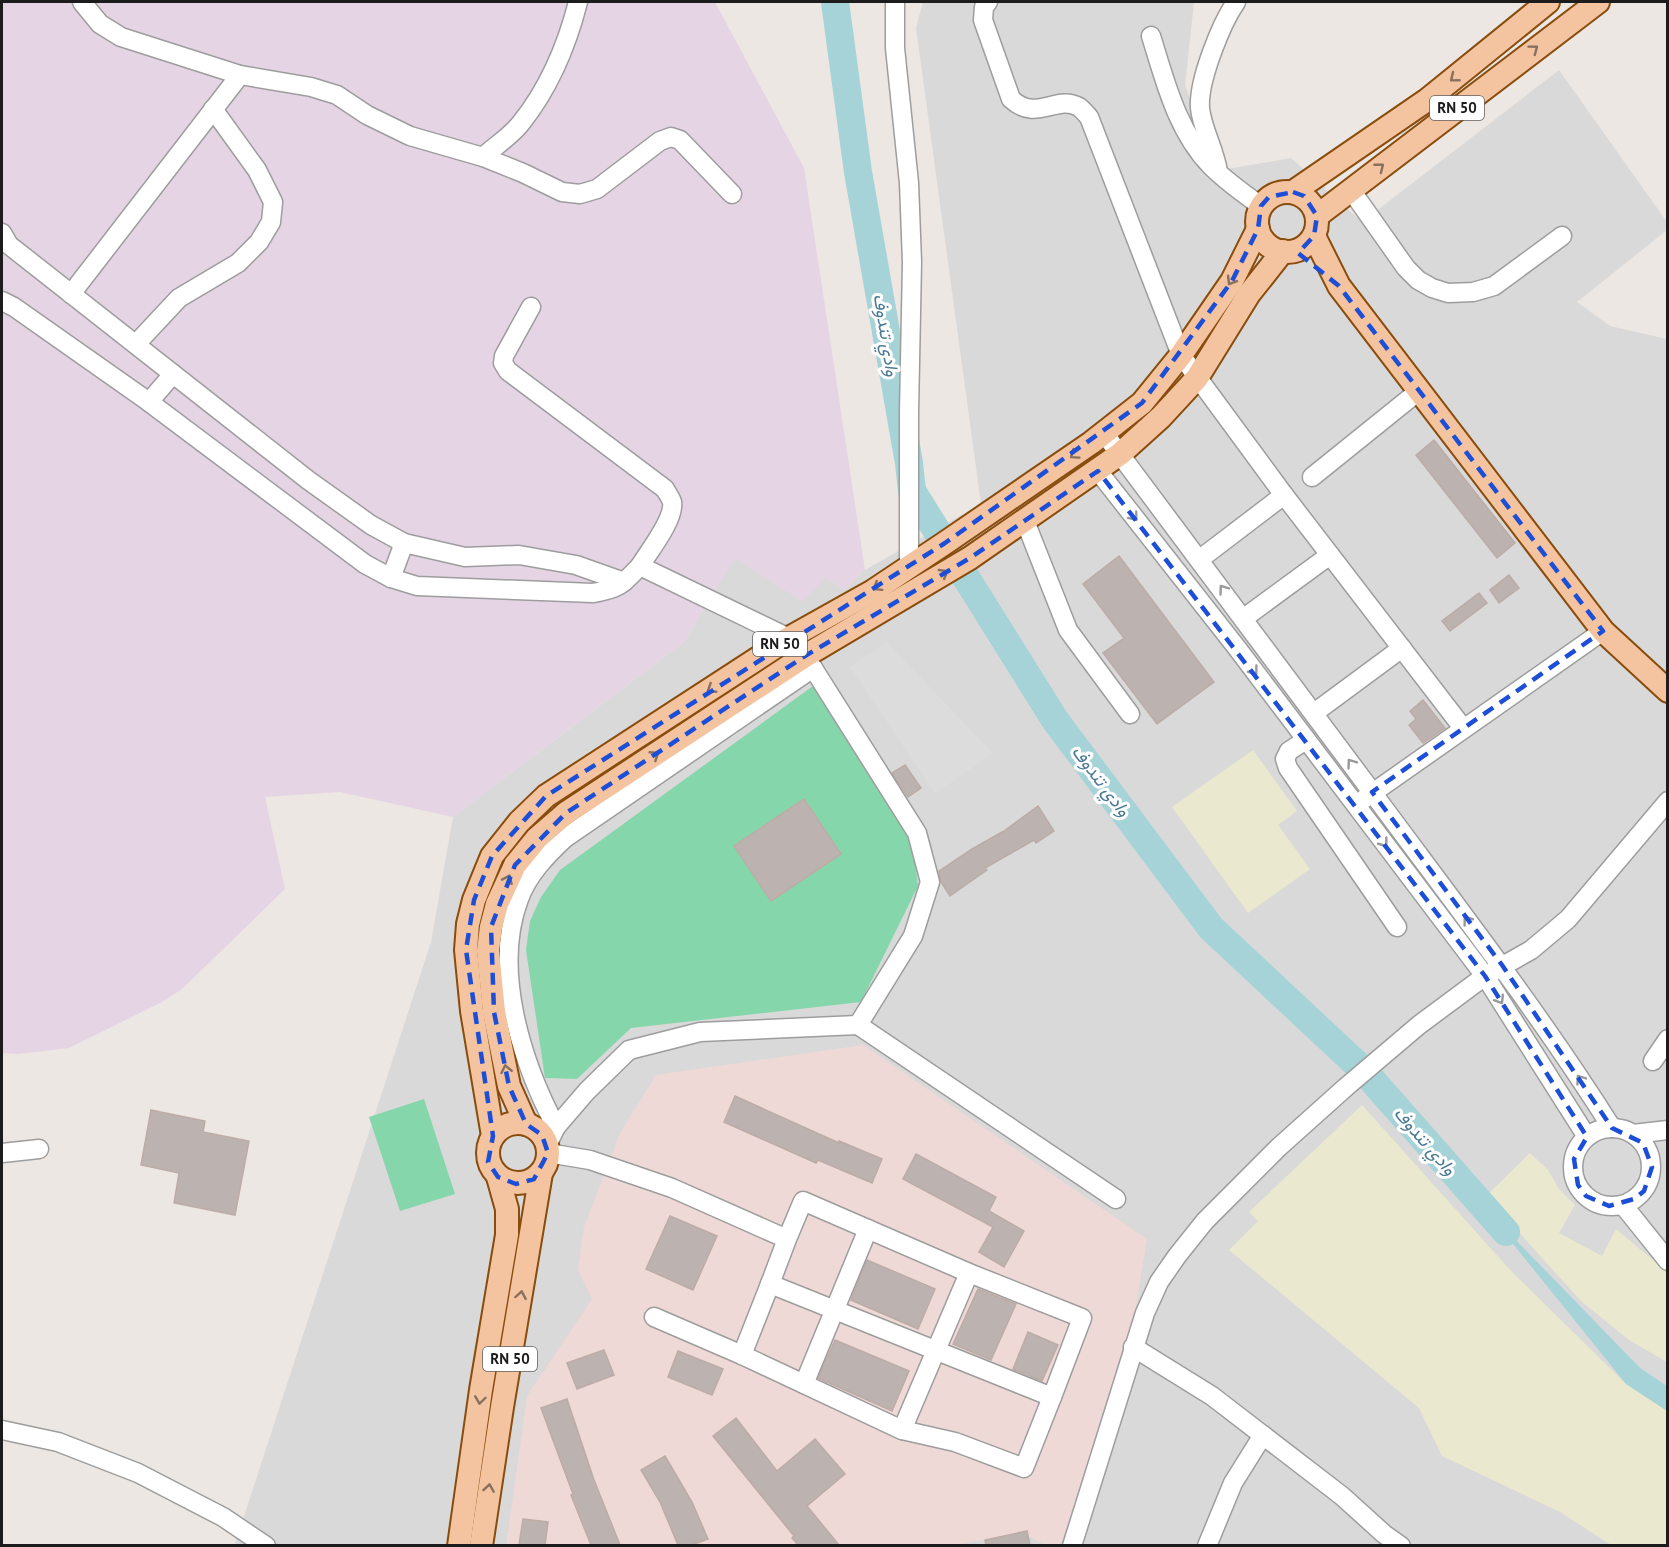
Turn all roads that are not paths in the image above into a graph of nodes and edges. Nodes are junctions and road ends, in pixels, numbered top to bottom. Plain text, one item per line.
1 (82, 2) edge
2 (578, 2) edge
3 (895, 2) edge
4 (988, 2) edge
5 (1236, 2) edge
6 (1548, 2) edge
7 (1598, 2) edge
8 (1151, 36) dead end
9 (240, 75) junction
10 (213, 109) junction
11 (483, 157) junction
12 (1218, 173) junction
13 (1351, 190) junction
14 (1293, 192) junction
15 (732, 194) dead end
16 (1261, 207) junction
17 (1315, 226) junction
18 (1258, 229) junction
19 (2, 233) edge
20 (1562, 236) dead end
21 (1289, 251) junction
22 (1339, 286) junction
23 (71, 294) junction
24 (2, 301) edge
25 (531, 307) dead end
26 (136, 344) junction
27 (1181, 356) junction
28 (173, 374) junction
29 (1197, 378) junction
30 (1420, 390) junction
31 (149, 402) junction
32 (1104, 433) junction
33 (1120, 454) junction
34 (1098, 471) junction
35 (1312, 477) dead end
36 (1284, 495) junction
37 (1025, 521) junction
38 (404, 543) junction
39 (1330, 555) junction
40 (1200, 559) junction
41 (640, 566) junction
42 (909, 567) junction
43 (391, 579) junction
44 (624, 582) junction
45 (1244, 618) junction
46 (1603, 631) junction
47 (789, 638) junction
48 (1402, 648) junction
49 (809, 662) junction
50 (1668, 691) edge
51 (1314, 713) junction
52 (1130, 714) dead end
53 (1463, 728) junction
54 (1306, 740) junction
55 (1372, 792) junction
56 (1668, 801) edge
57 (1355, 805) junction
58 (1397, 927) dead end
59 (1502, 965) junction
60 (1485, 976) junction
61 (858, 1025) junction
62 (1668, 1039) edge
63 (1653, 1061) dead end
64 (526, 1124) junction
65 (1612, 1128) junction
66 (1633, 1134) junction
67 (1664, 1135) edge
68 (493, 1136) junction
69 (1587, 1137) junction
70 (39, 1149) dead end
71 (548, 1149) junction
72 (2, 1154) edge
73 (498, 1177) junction
74 (1116, 1199) dead end
75 (1623, 1204) junction
76 (868, 1229) junction
77 (786, 1239) junction
78 (1668, 1261) edge
79 (969, 1273) junction
80 (770, 1284) junction
81 (836, 1310) junction
82 (654, 1317) dead end
83 (1133, 1347) junction
84 (935, 1350) junction
85 (742, 1355) junction
86 (804, 1384) junction
87 (1052, 1397) junction
88 (2, 1430) edge
89 (902, 1430) junction
90 (1263, 1435) junction
91 (266, 1545) edge
92 (459, 1545) edge
93 (481, 1545) edge
94 (1072, 1545) edge
95 (1207, 1545) edge
96 (1401, 1545) edge

1 - 9 street
2 - 11 street
3 - 42 street
4 - 27 street
5 - 12 street
6 -> 14 main road, RN 50
13 -> 7 main road, RN 50
8 - 12 street
9 - 10 street
9 - 11 street
10 - 23 street
10 - 26 street
11 - 15 street
12 - 16 street
13 - 17 main road, RN 50
13 - 20 street
14 - 16 main road
14 - 17 main road
16 - 18 main road
17 - 21 main road
17 - 22 main road
18 - 21 main road
18 -> 27 main road, RN 50
19 - 23 street
21 - 22 main road
21 - 29 main road, RN 50
22 - 30 main road
23 - 26 street
24 - 31 street
25 - 41 street
26 - 28 street
27 - 29 street
27 - 32 main road, RN 50
28 - 31 street
28 - 38 street
29 - 33 main road, RN 50
29 - 36 street
30 - 35 street
30 - 46 main road
31 - 43 street
32 - 33 street
32 -> 42 main road, RN 50
33 - 34 main road, RN 50
33 - 40 street
34 - 37 main road, RN 50
34 -> 54 street
36 - 39 street
36 - 40 street
49 -> 37 main road, RN 50
37 - 52 street
38 - 43 street
38 - 44 street
39 - 45 street
39 - 48 street
45 -> 40 street
41 - 44 street
41 - 47 street
42 -> 47 main road, RN 50
43 - 44 street
45 - 51 street
46 - 50 main road
46 - 53 street
47 - 49 street
47 -> 68 main road, RN 50
48 - 51 street
48 - 53 street
49 - 61 street
64 -> 49 main road, RN 50
49 - 71 street
55 -> 51 street
53 - 55 street
54 - 57 street
54 - 58 street
55 - 57 street
59 -> 55 street
56 - 59 street
57 -> 60 street
59 - 60 street
65 -> 59 street
60 -> 69 street
60 - 83 street
61 - 71 street
61 - 74 street
62 - 63 street
64 - 68 main road
64 - 71 main road
65 - 66 street
65 - 69 street
66 - 67 street
66 - 75 street
68 - 73 main road
69 - 75 street
70 - 72 street
71 - 73 main road
71 - 77 street
93 -> 71 main road, RN 50
73 -> 92 main road, RN 50
75 - 78 street
76 - 77 street
76 - 79 street
76 - 81 street
77 - 80 street
79 - 84 street
79 - 87 street
80 - 81 street
80 - 85 street
81 - 84 street
81 - 86 street
82 - 85 street
83 - 90 street
83 - 94 street
84 - 87 street
84 - 89 street
85 - 86 street
86 - 89 street
87 - 89 street
88 - 91 street
90 - 95 street
90 - 96 street

